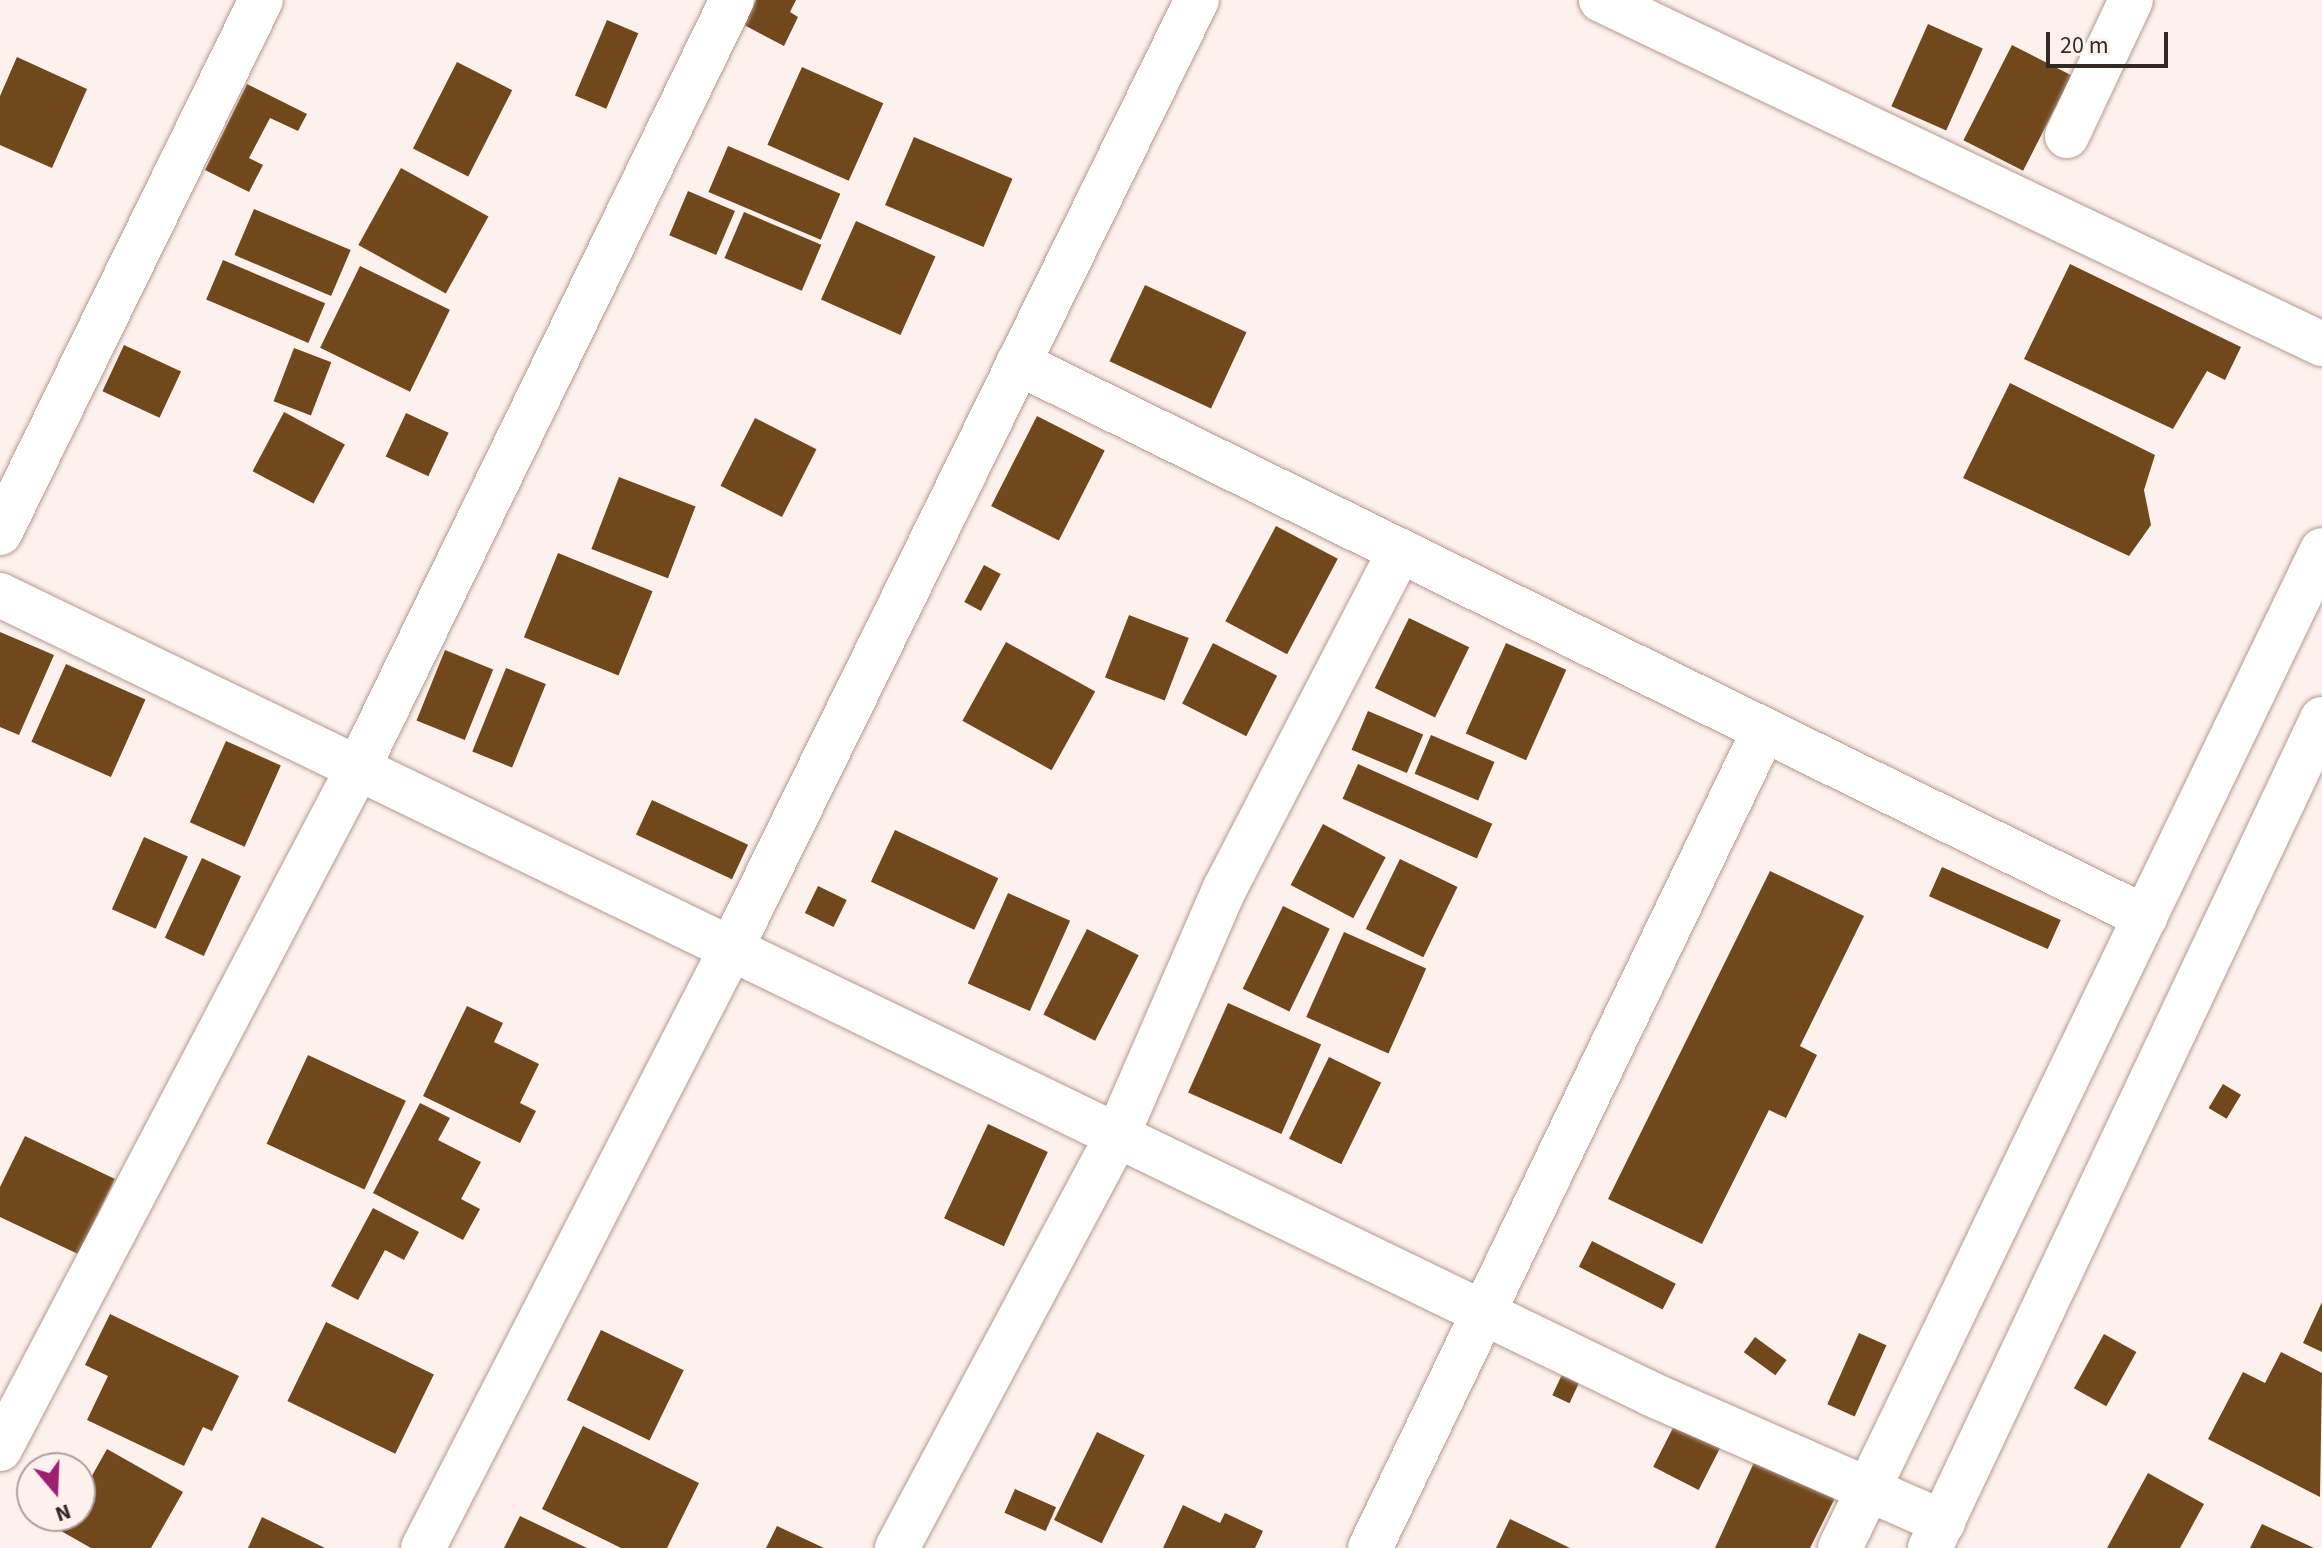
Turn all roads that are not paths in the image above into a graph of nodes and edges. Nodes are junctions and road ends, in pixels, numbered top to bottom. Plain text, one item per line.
1 (261, 0) edge
2 (732, 0) edge
3 (1197, 0) edge
4 (1601, 0) edge
5 (2131, 0) edge
6 (1651, 11) edge
7 (2067, 136) dead end
8 (2322, 344) edge
9 (1018, 363) junction
10 (0, 533) edge
11 (2322, 550) edge
12 (1400, 551) junction
13 (0, 595) edge
14 (2322, 719) edge
15 (1764, 730) junction
16 (358, 768) junction
17 (2145, 917) junction
18 (731, 949) junction
19 (1117, 1136) junction
20 (1483, 1313) junction
21 (0, 1449) edge
22 (1868, 1490) junction
23 (1936, 1535) edge
24 (423, 1548) edge
25 (897, 1548) edge
26 (1370, 1548) edge
27 (1840, 1548) edge

1 - 10 street
2 - 16 street
3 - 9 street
4 - 6 street
5 - 7 street
6 - 8 street
9 - 12 street
9 - 18 street
11 - 17 street
12 - 15 street
12 - 19 street
13 - 16 street
14 - 23 street
15 - 17 street
15 - 20 street
16 - 18 street
16 - 21 street
17 - 22 street
18 - 19 street
18 - 24 street
19 - 20 street
19 - 25 street
20 - 22 street
20 - 26 street
22 - 23 street
22 - 27 street

